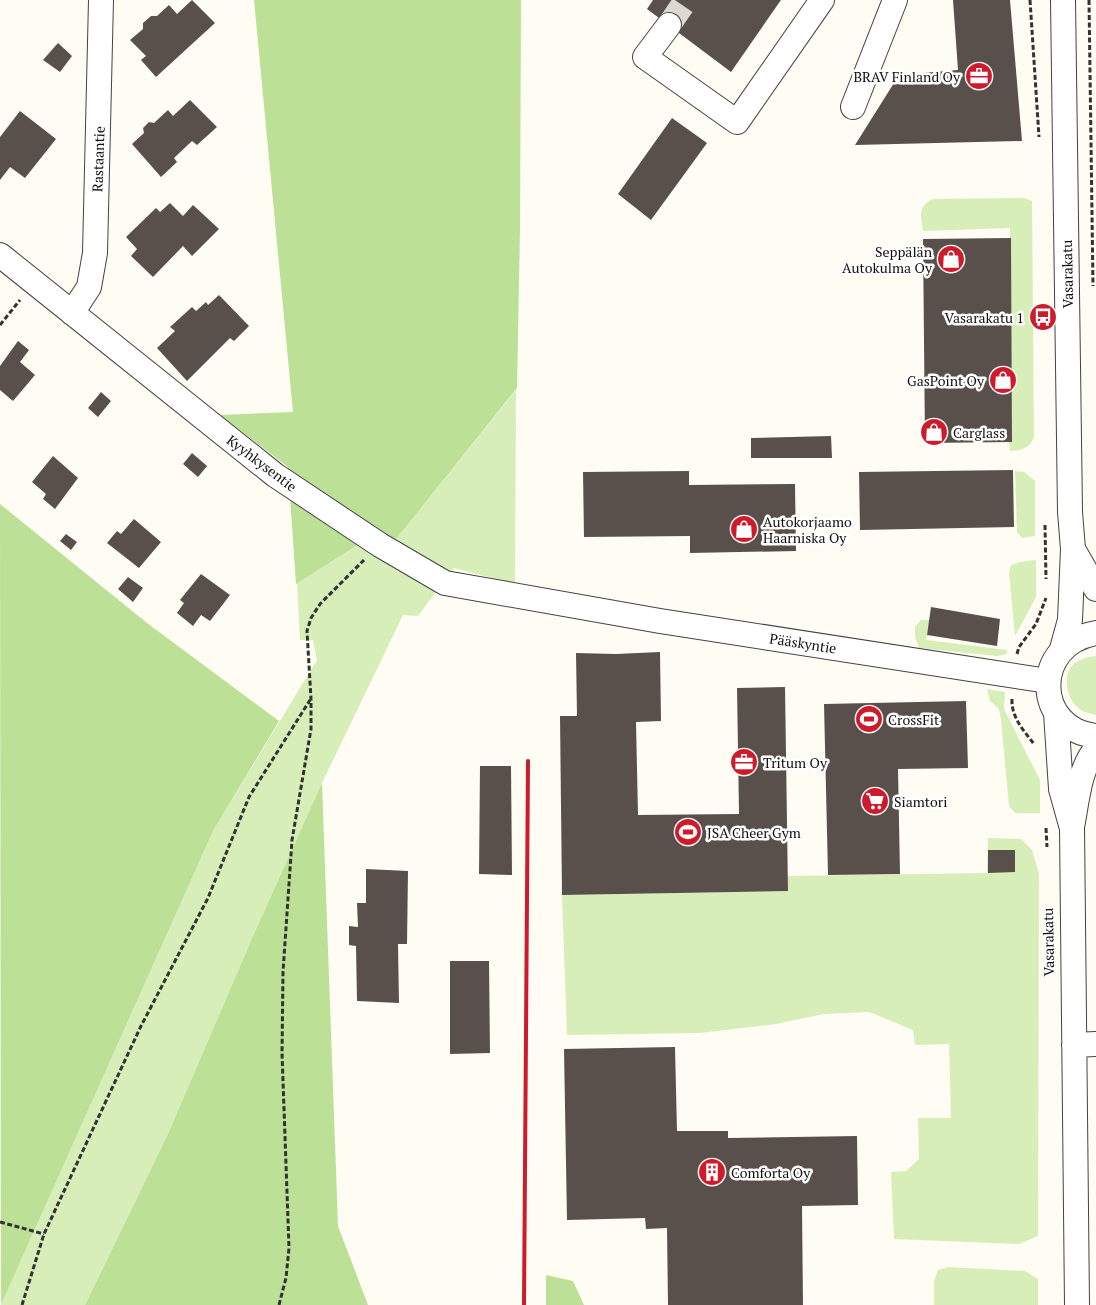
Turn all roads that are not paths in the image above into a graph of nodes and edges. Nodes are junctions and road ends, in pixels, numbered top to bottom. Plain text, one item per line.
1 (101, 0) edge
2 (822, 0) edge
3 (894, 0) edge
4 (1063, 0) edge
5 (669, 25) tunnel mouth
6 (853, 107) dead end
7 (0, 254) edge
8 (72, 313) junction
9 (1073, 549) junction
10 (1096, 589) edge
11 (559, 604) joint
12 (1096, 633) edge
13 (1062, 649) junction
14 (1048, 680) junction
15 (1056, 713) junction
16 (1096, 736) edge
17 (1096, 749) edge
18 (1072, 827) junction
19 (1085, 1044) edge
20 (1077, 1305) edge

1 - 8 street, Rastaantie
2 - 5 street
3 - 6 street
4 - 9 street, Vasarakatu
7 - 8 street, Kyyhkysentie
8 - 11 street, Kyyhkysentie
9 - 10 street, Vasarakatu
9 - 13 street, Vasarakatu
11 - 14 street, Pääskyntie
12 - 13 street
13 - 14 street, Vasarakatu
14 - 15 street, Vasarakatu
15 - 16 street
15 - 18 street, Vasarakatu
17 - 18 street, Vasarakatu
18 - 19 street, Vasarakatu
19 - 20 street, Vasarakatu

